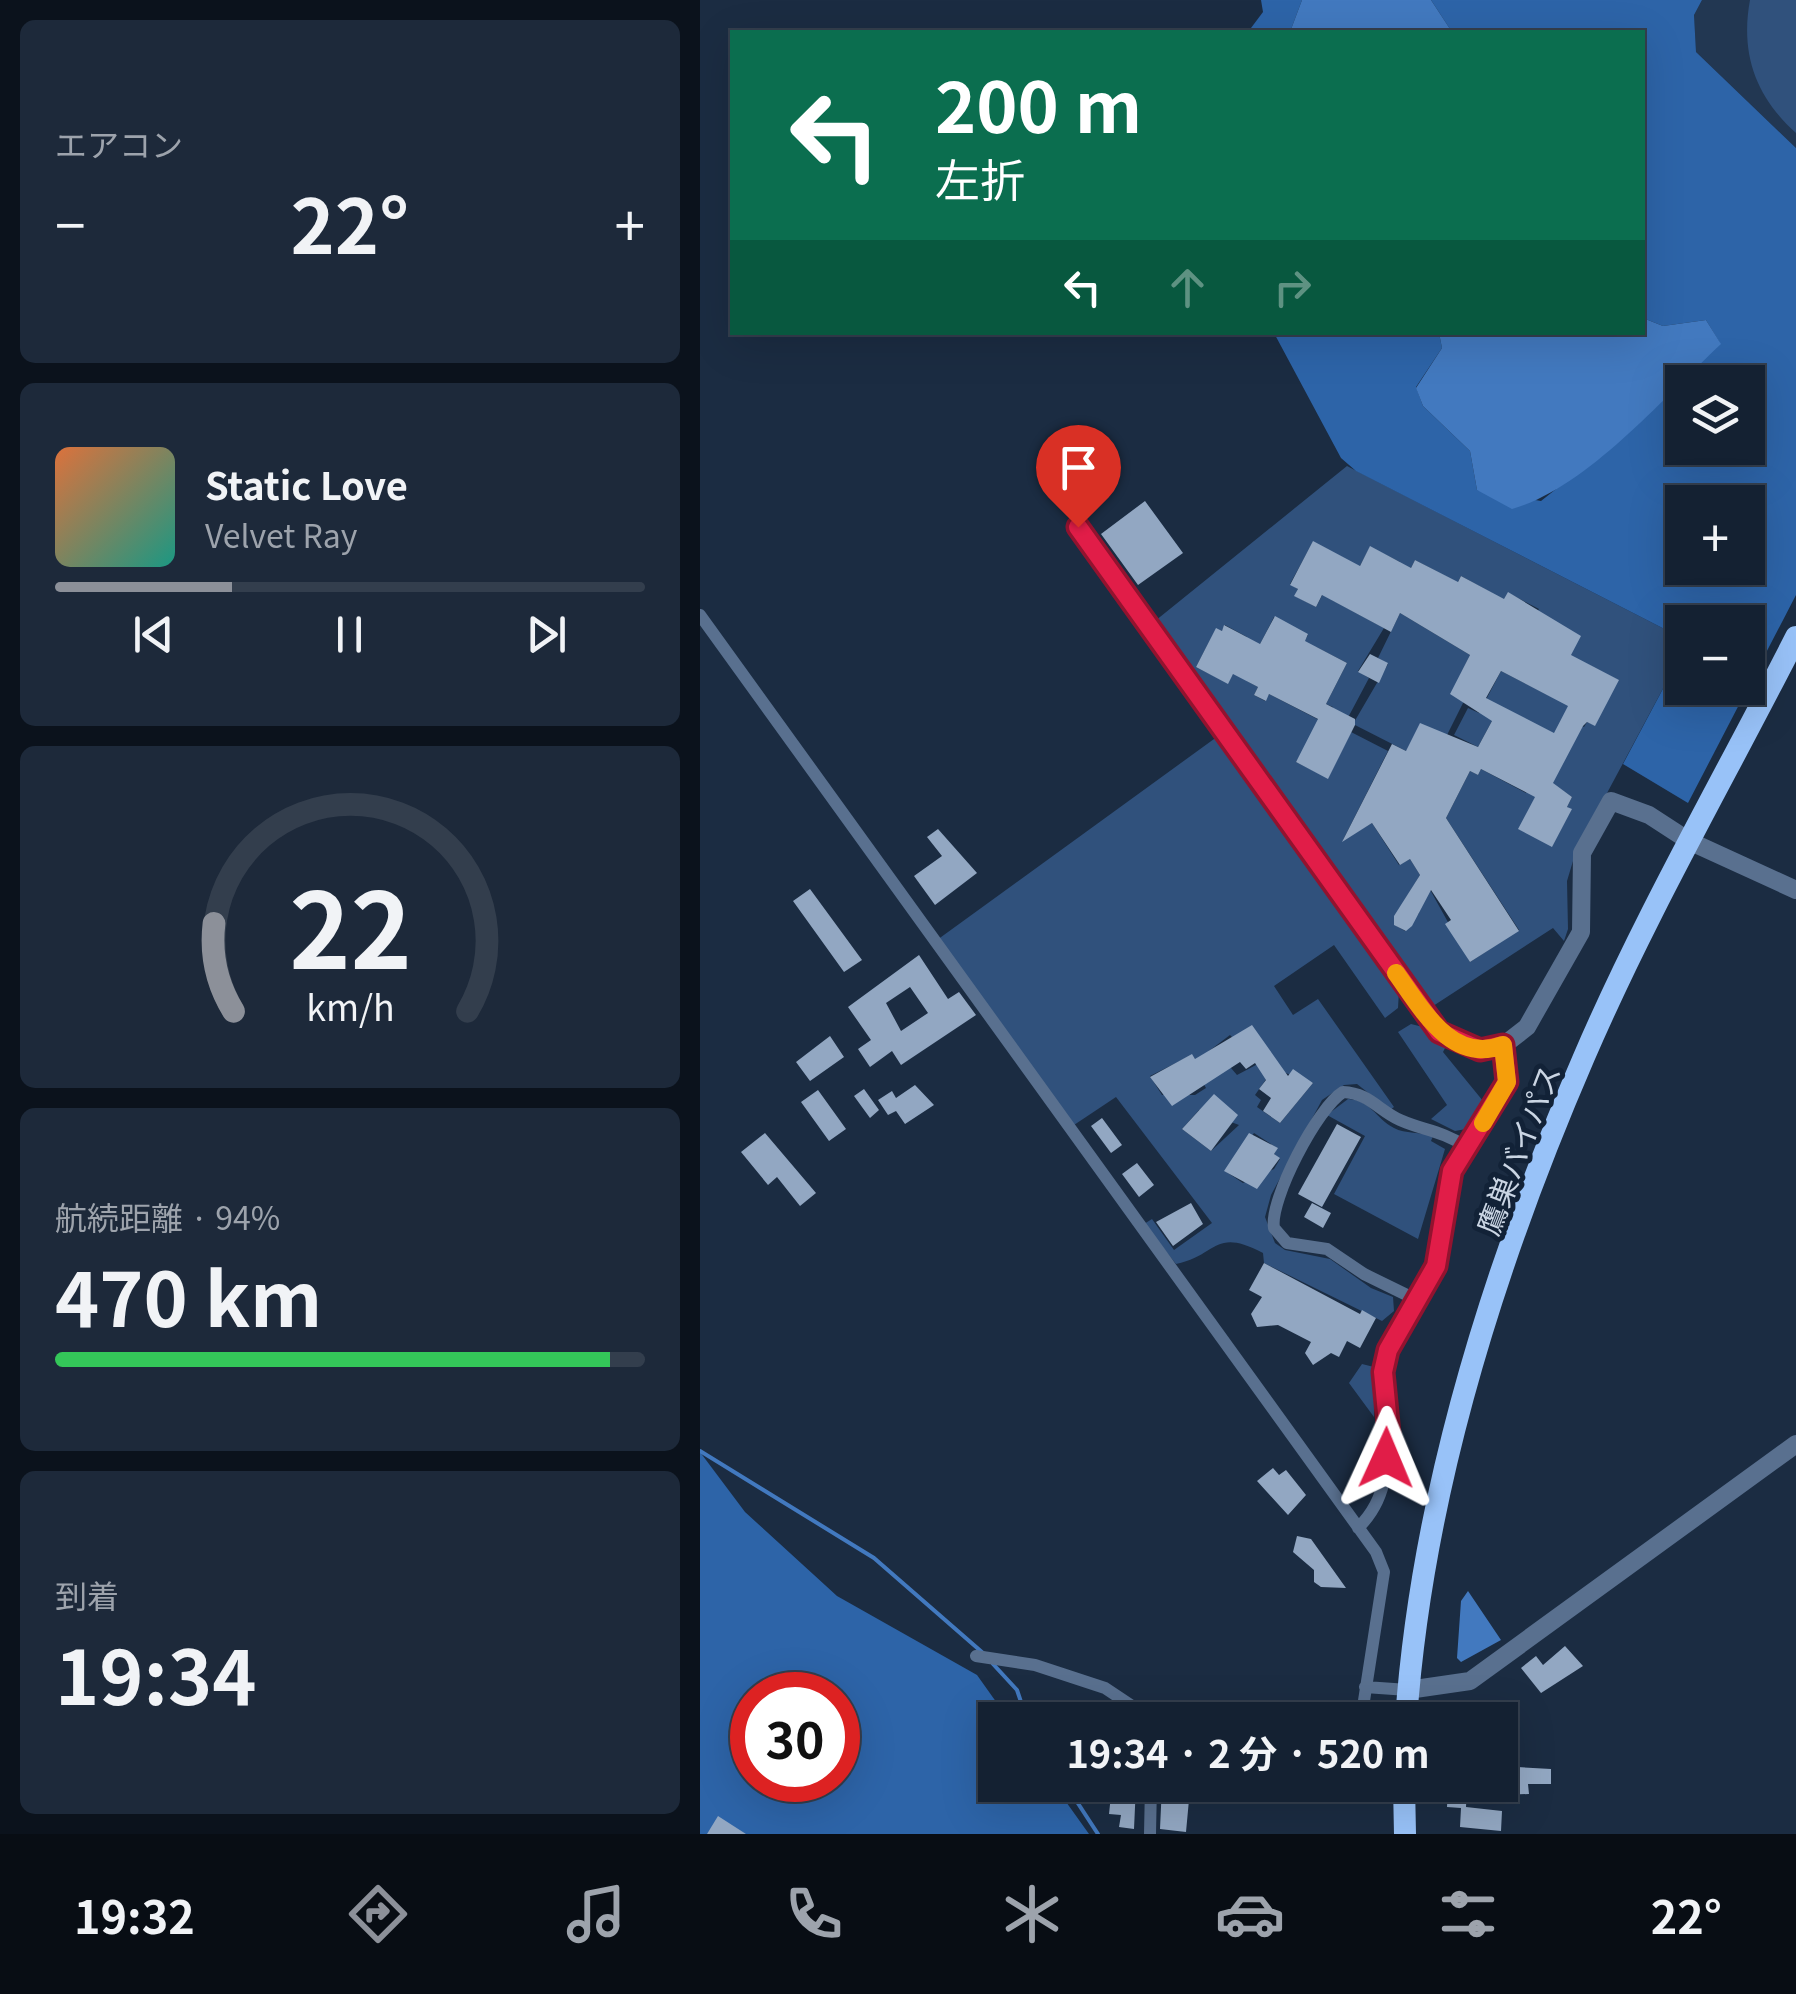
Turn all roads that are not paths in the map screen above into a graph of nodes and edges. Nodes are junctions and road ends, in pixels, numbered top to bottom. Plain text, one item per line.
1 (1078, 527) dead end
2 (700, 615) edge
3 (1796, 637) edge
4 (1689, 841) junction
5 (1796, 890) edge
6 (1503, 1045) junction
7 (1467, 1146) junction
8 (1417, 1300) junction
9 (1796, 1444) edge
10 (1358, 1528) junction
11 (976, 1656) dead end
12 (1365, 1687) junction
13 (1408, 1690) junction
14 (1126, 1702) edge
15 (1363, 1702) edge
16 (1407, 1702) edge
17 (1151, 1802) edge
18 (1404, 1802) edge
19 (1150, 1834) edge
20 (1405, 1834) edge

1 - 6 street
2 - 10 street
3 - 4 highway, 鷹巣バイパス
4 - 5 street
4 - 6 street
4 - 13 highway, 鷹巣バイパス
6 - 7 street
7 - 8 street
7 - 8 street
8 - 10 street
9 - 13 street
10 - 12 street
11 - 14 street
12 - 13 street
12 - 15 street
13 - 16 highway, 鷹巣バイパス
17 - 19 street
18 - 20 highway

